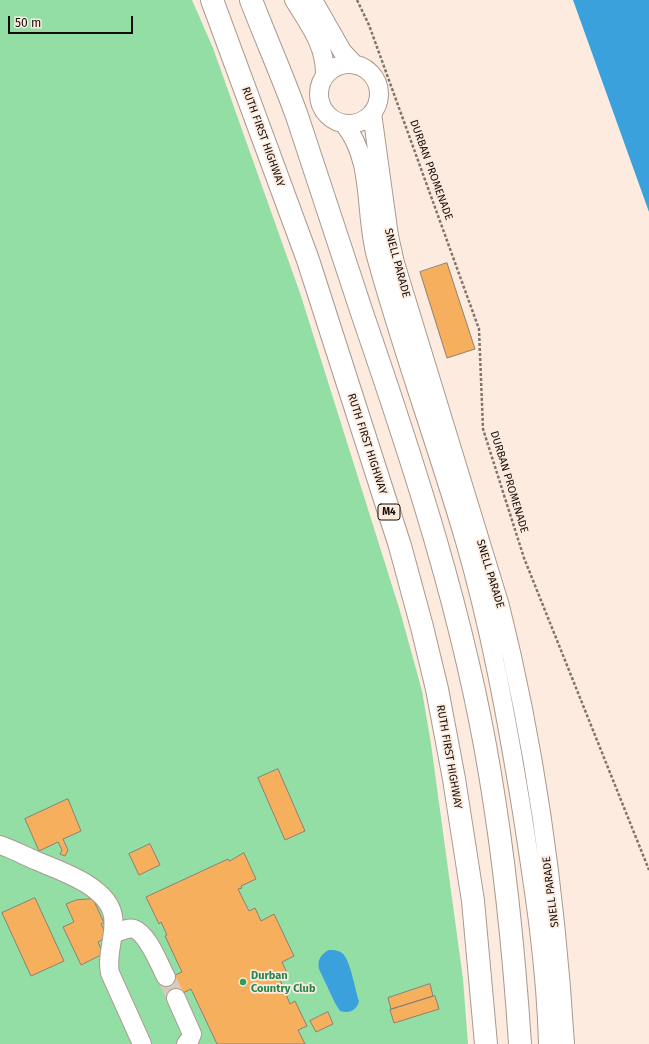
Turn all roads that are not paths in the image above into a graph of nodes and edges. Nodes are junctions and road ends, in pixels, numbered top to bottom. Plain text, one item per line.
1 (212, 0) edge
2 (251, 0) edge
3 (294, 0) edge
4 (313, 0) edge
5 (355, 64) junction
6 (325, 76) junction
7 (372, 113) junction
8 (344, 124) junction
9 (0, 845) edge
10 (113, 934) junction
11 (166, 977) tunnel mouth
12 (176, 998) tunnel mouth
13 (142, 1044) edge
14 (186, 1044) edge
15 (486, 1044) edge
16 (520, 1044) edge
17 (548, 1044) edge
18 (565, 1044) edge

1 - 15 highway, RUTH FIRST HIGHWAY / M4
2 - 16 highway
3 - 6 street
4 - 5 street
5 - 6 street
5 - 7 street
6 - 8 street
7 - 8 street
7 - 18 street, SNELL PARADE
8 - 17 street, SNELL PARADE
9 - 10 street
10 - 11 street
10 - 13 street
12 - 14 street

